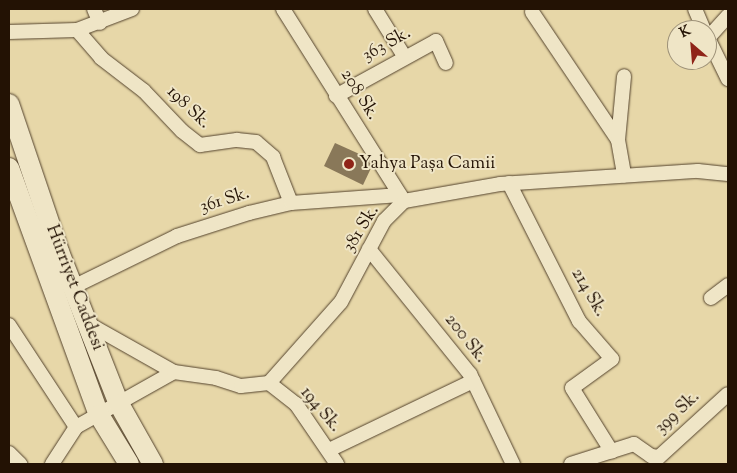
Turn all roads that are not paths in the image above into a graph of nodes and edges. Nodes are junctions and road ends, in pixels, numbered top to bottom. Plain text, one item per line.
1 (94, 9) edge
2 (132, 9) edge
3 (283, 9) edge
4 (374, 9) edge
5 (532, 12) dead end
6 (728, 16) edge
7 (100, 23) junction
8 (717, 27) edge
9 (78, 30) junction
10 (9, 32) edge
11 (404, 56) junction
12 (717, 57) edge
13 (446, 62) dead end
14 (624, 76) dead end
15 (728, 79) edge
16 (336, 96) junction
17 (9, 104) edge
18 (618, 140) junction
19 (9, 168) edge
20 (728, 174) edge
21 (624, 175) junction
22 (509, 183) junction
23 (402, 198) junction
24 (291, 203) junction
25 (369, 249) junction
26 (728, 285) edge
27 (72, 287) junction
28 (711, 298) dead end
29 (87, 323) junction
30 (9, 325) edge
31 (174, 372) junction
32 (473, 380) junction
33 (269, 383) junction
34 (728, 394) edge
35 (119, 404) junction
36 (98, 415) junction
37 (76, 427) junction
38 (612, 452) junction
39 (9, 453) edge
40 (333, 460) edge
41 (20, 464) edge
42 (52, 464) edge
43 (129, 464) edge
44 (153, 464) edge
45 (513, 464) edge
46 (570, 464) edge

1 - 7 street
2 - 7 street
3 - 16 street, 208 Sk.
4 - 11 street
5 - 18 street
6 - 8 street
7 - 9 street
9 - 10 street
9 - 24 street, 198 Sk.
11 - 13 street, 363 Sk.
11 - 16 street, 363 Sk.
12 - 15 street
14 - 18 street
16 - 23 street, 208 Sk.
17 - 27 main road, Hürriyet Caddesi
18 - 21 street
19 - 36 main road, Hürriyet Caddesi
20 - 21 street, 381 Sk.
21 - 22 street, 381 Sk.
22 - 23 street, 381 Sk.
22 - 38 street, 214 Sk.
23 - 24 street, 361 Sk.
23 - 25 street, 381 Sk.
24 - 27 street, 361 Sk.
25 - 32 street, 200 Sk.
25 - 33 street, 381 Sk.
26 - 28 street
27 - 29 main road, Hürriyet Caddesi
29 - 31 street
29 - 35 main road, Hürriyet Caddesi
30 - 37 street
31 - 33 street
31 - 35 street
32 - 40 street
32 - 45 street, 200 Sk.
33 - 40 street, 194 Sk.
34 - 38 street, 399 Sk.
35 - 36 street
35 - 44 main road, Hürriyet Caddesi
36 - 37 street
36 - 43 main road, Hürriyet Caddesi
37 - 42 street
38 - 46 street, 399 Sk.
39 - 41 street

